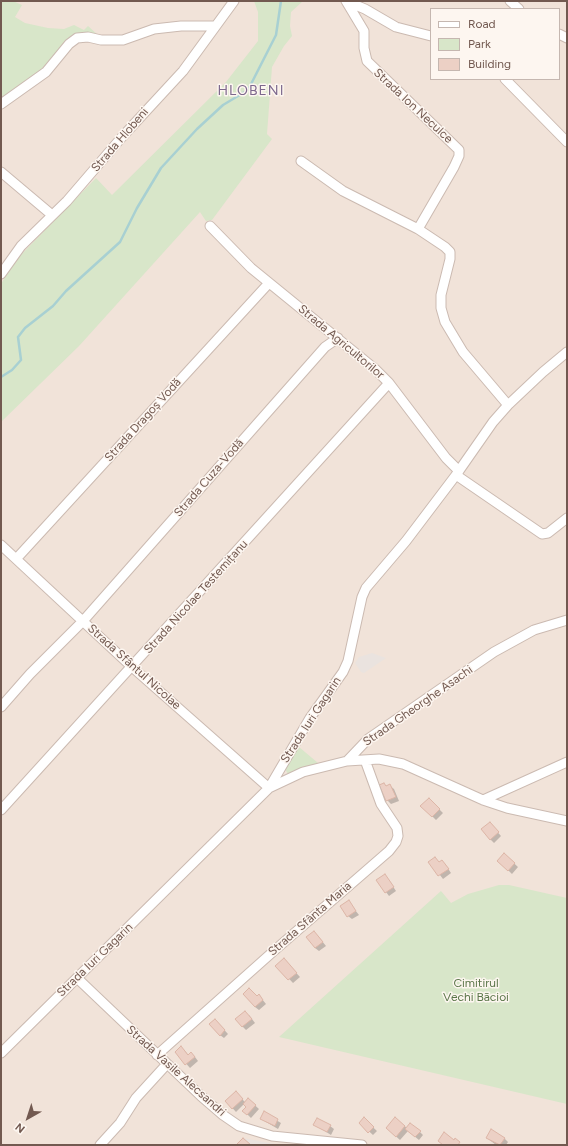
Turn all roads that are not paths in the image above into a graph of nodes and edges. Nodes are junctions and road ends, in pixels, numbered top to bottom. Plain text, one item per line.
1 (234, 1) edge
2 (345, 1) edge
3 (361, 4) edge
4 (372, 13) junction
5 (215, 26) junction
6 (364, 30) junction
7 (430, 36) edge
8 (506, 80) edge
9 (1, 104) edge
10 (567, 142) edge
11 (301, 161) dead end
12 (1, 172) edge
13 (52, 215) junction
14 (210, 226) dead end
15 (418, 229) junction
16 (1, 274) edge
17 (269, 284) junction
18 (338, 338) junction
19 (567, 352) edge
20 (389, 383) junction
21 (508, 405) junction
22 (458, 473) junction
23 (567, 518) edge
24 (1, 544) edge
25 (17, 558) junction
26 (567, 620) edge
27 (83, 621) junction
28 (132, 667) junction
29 (1, 707) edge
30 (365, 760) junction
31 (348, 762) junction
32 (567, 762) edge
33 (269, 788) junction
34 (483, 800) junction
35 (1, 810) edge
36 (567, 821) edge
37 (77, 978) junction
38 (1, 1053) edge
39 (157, 1055) junction
40 (167, 1064) junction
41 (100, 1145) edge
42 (362, 1145) edge

1 - 5 street, Strada Hlobeni
2 - 3 street
2 - 6 street
3 - 4 street
4 - 6 street
4 - 7 street
5 - 9 street
5 - 13 street, Strada Hlobeni
6 - 15 street, Strada Ion Neculce
8 - 10 street
11 - 15 street
12 - 13 street
13 - 16 street, Strada Hlobeni
14 - 17 street, Strada Agricultorilor
15 - 21 street
17 - 18 street, Strada Agricultorilor
17 - 25 street, Strada Dragoș Vodă
18 - 20 street, Strada Agricultorilor
18 - 27 street, Strada Cuza-Vodă
19 - 21 street, Strada Iuri Gagarin
20 - 22 street, Strada Agricultorilor
20 - 28 street, Strada Nicolae Testemițanu
21 - 22 street, Strada Iuri Gagarin
22 - 23 street, Strada Agricultorilor
22 - 33 street, Strada Iuri Gagarin
24 - 25 street, Strada Sfântul Nicolae
25 - 27 street, Strada Sfântul Nicolae
26 - 31 street, Strada Gheorghe Asachi
27 - 28 street, Strada Sfântul Nicolae
27 - 29 street, Strada Cuza-Vodă
28 - 33 street, Strada Sfântul Nicolae
28 - 35 street, Strada Nicolae Testemițanu
30 - 31 street
30 - 34 street
30 - 39 street, Strada Sfânta Maria
31 - 33 street
32 - 34 street
33 - 37 street, Strada Iuri Gagarin
34 - 36 street
37 - 38 street, Strada Iuri Gagarin
37 - 39 street, Strada Vasile Alecsandri
39 - 40 street, Strada Vasile Alecsandri
40 - 41 street
40 - 42 street, Strada Vasile Alecsandri

